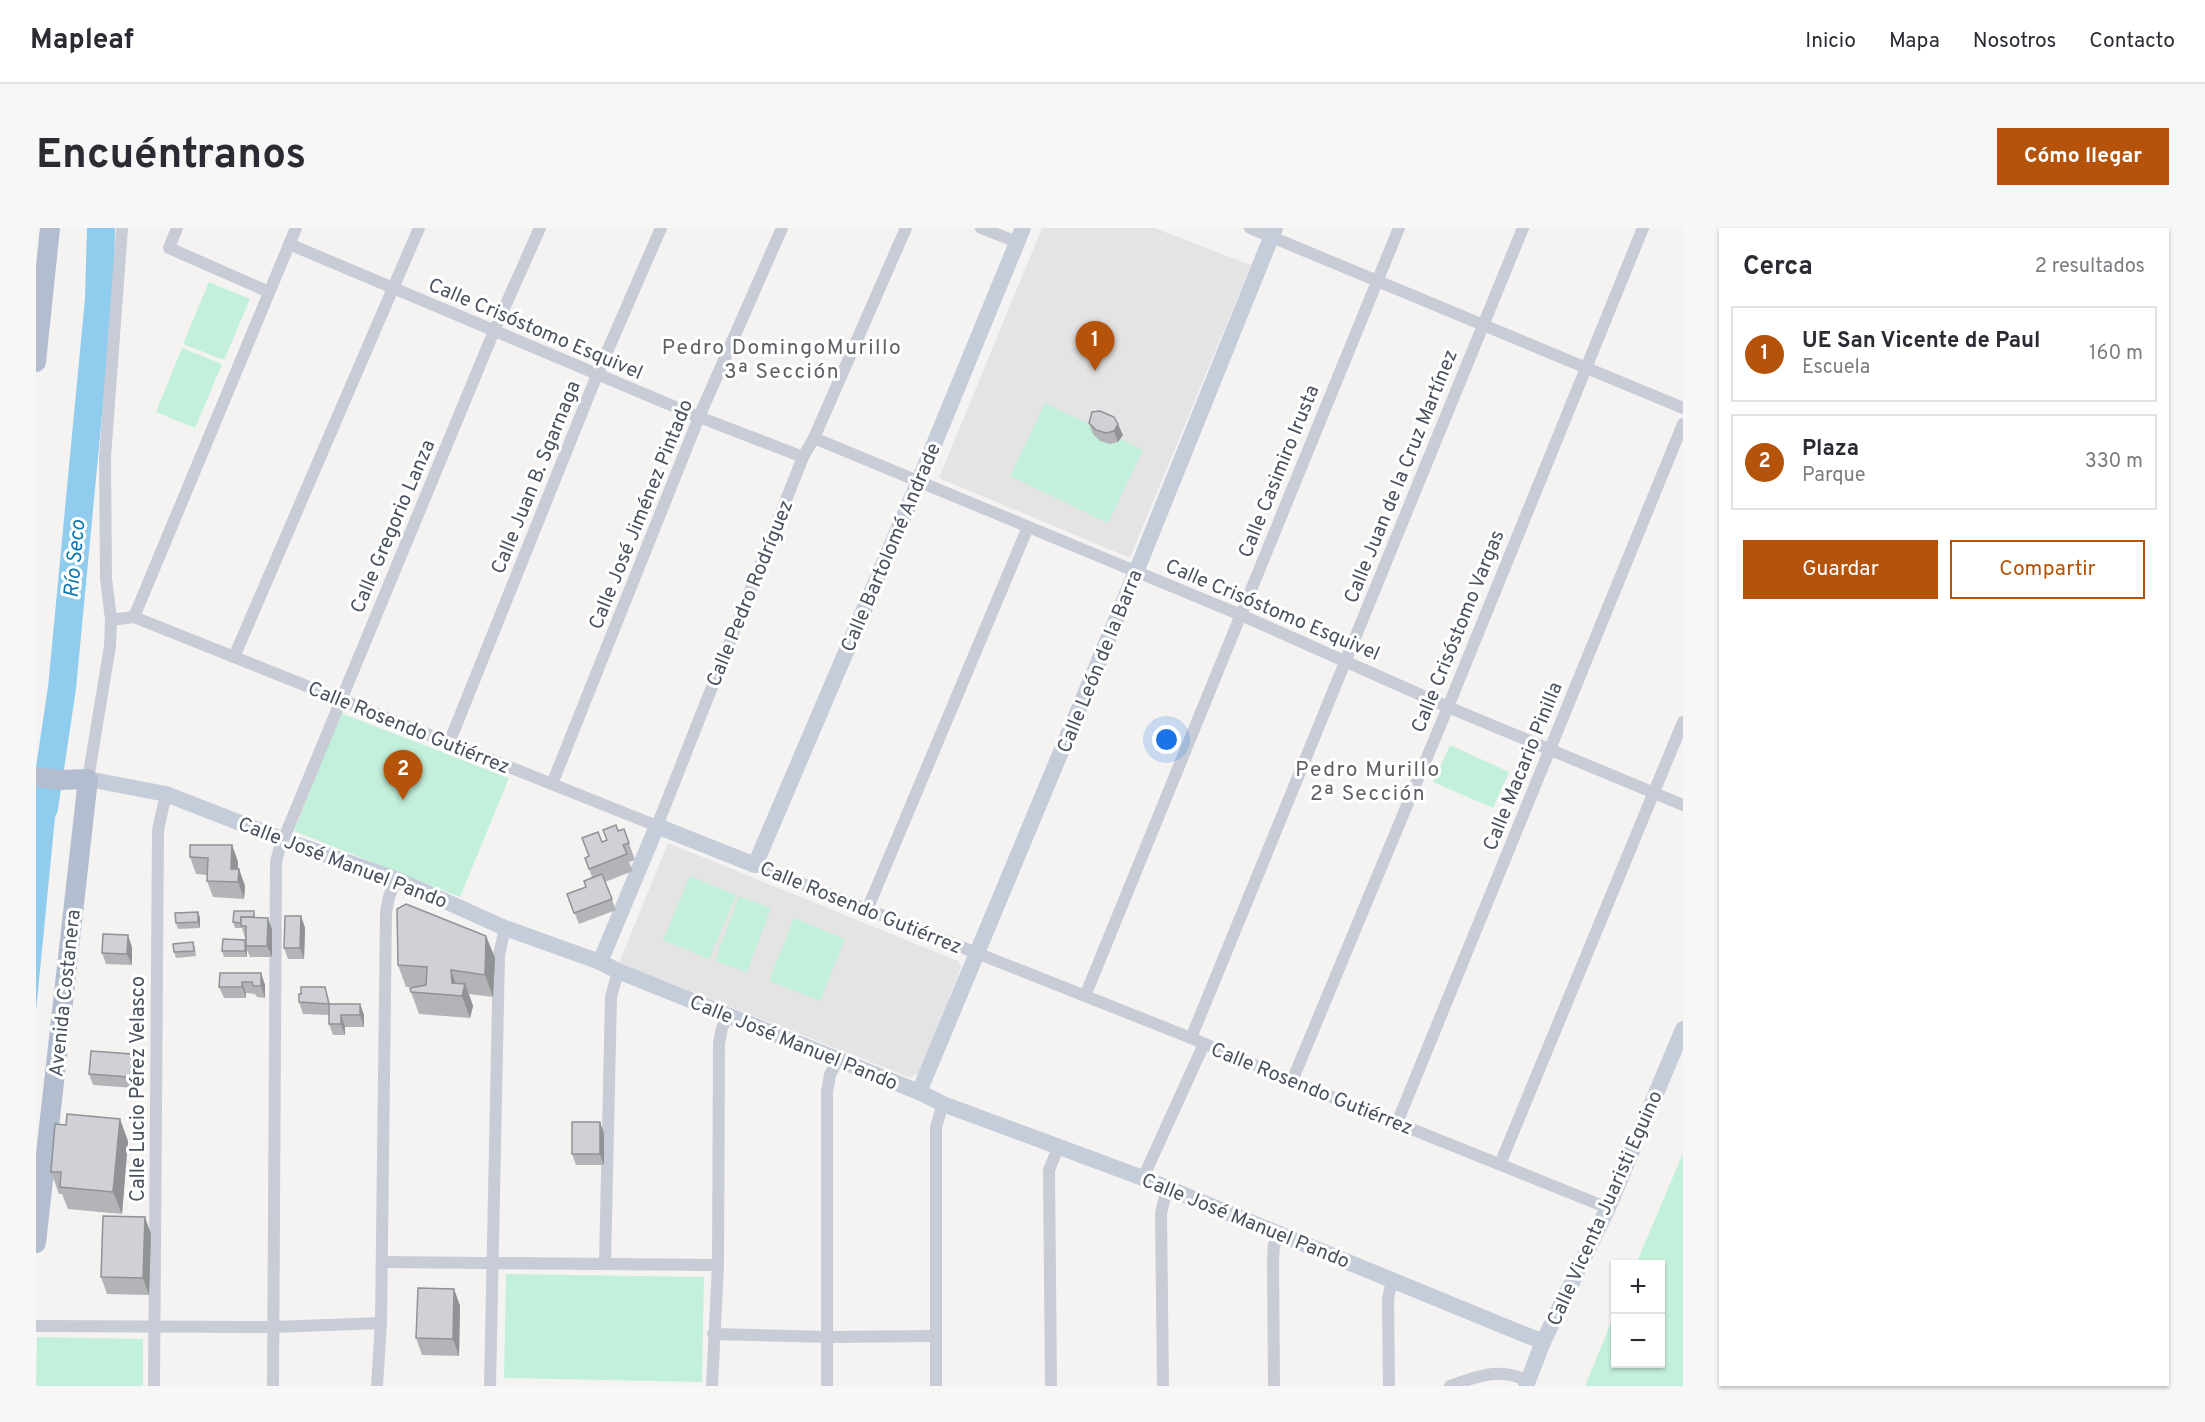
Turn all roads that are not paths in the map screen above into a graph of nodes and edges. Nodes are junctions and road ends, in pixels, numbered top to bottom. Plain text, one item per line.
1 (50, 228) edge
2 (122, 228) edge
3 (177, 228) edge
4 (296, 228) edge
5 (418, 228) edge
6 (540, 228) edge
7 (662, 228) edge
8 (782, 228) edge
9 (906, 228) edge
10 (981, 228) edge
11 (1250, 228) edge
12 (1399, 228) edge
13 (1523, 228) edge
14 (1643, 228) edge
15 (1273, 233) edge
16 (1020, 235) edge
17 (289, 244) junction
18 (1377, 280) junction
19 (393, 288) junction
20 (269, 292) junction
21 (1483, 324) junction
22 (494, 332) junction
23 (37, 352) edge
24 (1585, 367) junction
25 (597, 375) junction
26 (1683, 408) edge
27 (699, 417) junction
28 (1683, 424) edge
29 (814, 438) junction
30 (803, 458) junction
31 (918, 481) junction
32 (1028, 527) junction
33 (1136, 572) junction
34 (1240, 615) junction
35 (134, 617) junction
36 (111, 620) junction
37 (234, 657) junction
38 (1346, 662) junction
39 (341, 700) junction
40 (1448, 707) junction
41 (1683, 722) edge
42 (450, 743) junction
43 (1549, 750) junction
44 (36, 777) edge
45 (88, 778) junction
46 (552, 784) junction
47 (1654, 793) junction
48 (166, 794) junction
49 (1683, 805) edge
50 (657, 826) junction
51 (284, 840) junction
52 (755, 865) junction
53 (396, 879) junction
54 (867, 910) junction
55 (506, 928) junction
56 (978, 954) junction
57 (600, 962) junction
58 (618, 971) junction
59 (1085, 996) junction
60 (728, 1016) junction
61 (1683, 1029) edge
62 (1191, 1038) junction
63 (1204, 1044) junction
64 (838, 1059) junction
65 (1292, 1081) junction
66 (920, 1092) junction
67 (943, 1104) junction
68 (1397, 1123) junction
69 (1058, 1148) junction
70 (1500, 1164) junction
71 (1143, 1178) junction
72 (1167, 1188) junction
73 (1608, 1208) junction
74 (1280, 1233) junction
75 (36, 1243) edge
76 (382, 1262) junction
77 (492, 1263) junction
78 (605, 1264) junction
79 (718, 1265) junction
80 (1392, 1280) junction
81 (381, 1323) junction
82 (36, 1326) edge
83 (274, 1327) junction
84 (155, 1328) junction
85 (713, 1334) junction
86 (934, 1336) junction
87 (827, 1337) junction
88 (1543, 1342) junction
89 (1527, 1384) edge
90 (154, 1386) edge
91 (273, 1386) edge
92 (377, 1386) edge
93 (490, 1386) edge
94 (712, 1386) edge
95 (827, 1386) edge
96 (936, 1386) edge
97 (1051, 1386) edge
98 (1163, 1386) edge
99 (1274, 1386) edge
100 (1389, 1386) edge
101 (1450, 1386) edge

1 - 23 main road
2 - 36 street
3 - 20 street
4 - 17 street
5 - 19 street
6 - 22 street, Calle Gregorio Lanza
7 - 25 street, Calle Juan B. Sgarnaga
8 - 27 street, Calle José Jiménez Pintado
9 - 29 street, Calle Pedro Rodríguez
10 - 16 street
11 - 15 street
12 - 18 street, Calle Casimiro Irusta
13 - 21 street, Calle Juan de la Cruz Martínez
14 - 24 street, Calle Crisóstomo Vargas
15 - 18 street
15 - 33 street, Calle León de la Barra
16 - 31 street, Calle Bartolomé Andrade
17 - 19 street, Calle Crisóstomo Esquivel
17 - 20 street
18 - 21 street
18 - 34 street, Calle Casimiro Irusta
19 - 22 street, Calle Crisóstomo Esquivel
19 - 37 street
20 - 35 street
21 - 24 street
21 - 38 street, Calle Juan de la Cruz Martínez
22 - 25 street, Calle Crisóstomo Esquivel
22 - 39 street, Calle Gregorio Lanza
24 - 26 street
24 - 40 street, Calle Crisóstomo Vargas
25 - 27 street, Calle Crisóstomo Esquivel
25 - 42 street, Calle Juan B. Sgarnaga
27 - 30 street, Calle Crisóstomo Esquivel
27 - 46 street, Calle José Jiménez Pintado
28 - 43 street, Calle Macario Pinilla
29 - 30 street, Calle Pedro Rodríguez
29 - 31 street, Calle Crisóstomo Esquivel
30 - 50 street, Calle Pedro Rodríguez
31 - 32 street, Calle Crisóstomo Esquivel
31 - 52 street, Calle Bartolomé Andrade
32 - 33 street, Calle Crisóstomo Esquivel
32 - 54 street
33 - 34 street, Calle Crisóstomo Esquivel
33 - 56 street, Calle León de la Barra
34 - 38 street, Calle Crisóstomo Esquivel
34 - 59 street, Calle Casimiro Irusta
35 - 36 street, Calle Rosendo Gutiérrez
35 - 37 street, Calle Rosendo Gutiérrez
36 - 45 street
37 - 39 street, Calle Rosendo Gutiérrez
38 - 40 street, Calle Crisóstomo Esquivel
38 - 62 street, Calle Juan de la Cruz Martínez
39 - 42 street, Calle Rosendo Gutiérrez
39 - 51 street, Calle Gregorio Lanza
40 - 43 street, Calle Crisóstomo Esquivel
40 - 65 street, Calle Crisóstomo Vargas
41 - 47 street
42 - 46 street, Calle Rosendo Gutiérrez
43 - 47 street, Calle Crisóstomo Esquivel
43 - 68 street, Calle Macario Pinilla
44 - 45 main road, Calle José Manuel Pando
45 - 48 street, Calle José Manuel Pando
45 - 75 main road, Avenida Costanera
46 - 50 street, Calle Rosendo Gutiérrez
47 - 49 street, Calle Crisóstomo Esquivel
47 - 70 street
48 - 51 street, Calle José Manuel Pando
48 - 84 street, Calle Lucio Pérez Velasco
50 - 52 street, Calle Rosendo Gutiérrez
50 - 57 street, Calle Pedro Rodríguez
51 - 53 street, Calle José Manuel Pando
51 - 83 street, Calle Gregorio Lanza
52 - 54 street, Calle Rosendo Gutiérrez
53 - 55 street, Calle José Manuel Pando
53 - 76 street
54 - 56 street, Calle Rosendo Gutiérrez
55 - 57 street, Calle José Manuel Pando
55 - 77 street
56 - 59 street, Calle Rosendo Gutiérrez
56 - 66 street, Calle León de la Barra
57 - 58 street, Calle José Manuel Pando
58 - 60 street, Calle José Manuel Pando
58 - 78 street
59 - 62 street, Calle Rosendo Gutiérrez
60 - 64 street, Calle José Manuel Pando
60 - 79 street
61 - 73 street, Calle Vicenta Juaristi Eguino
62 - 63 street, Calle Rosendo Gutiérrez
63 - 65 street, Calle Rosendo Gutiérrez
63 - 71 street
64 - 66 street, Calle José Manuel Pando
64 - 87 street
65 - 68 street, Calle Rosendo Gutiérrez
66 - 67 street, Calle José Manuel Pando
67 - 69 street, Calle José Manuel Pando
67 - 86 street
68 - 70 street, Calle Rosendo Gutiérrez
69 - 71 street, Calle José Manuel Pando
69 - 97 street
70 - 73 street, Calle Rosendo Gutiérrez
71 - 72 street, Calle José Manuel Pando
72 - 74 street, Calle José Manuel Pando
72 - 98 street
73 - 88 street, Calle Vicenta Juaristi Eguino
74 - 80 street, Calle José Manuel Pando
74 - 99 street
76 - 77 street
76 - 81 street
77 - 78 street
77 - 93 street
78 - 79 street
79 - 85 street
80 - 88 street, Calle José Manuel Pando
80 - 100 street
81 - 83 street
81 - 92 street
82 - 84 street
83 - 84 street
83 - 91 street, Calle Gregorio Lanza
84 - 90 street, Calle Lucio Pérez Velasco
85 - 87 street
85 - 94 street
86 - 87 street
86 - 96 street
87 - 95 street
88 - 89 street, Calle Vicenta Juaristi Eguino
89 - 101 street

